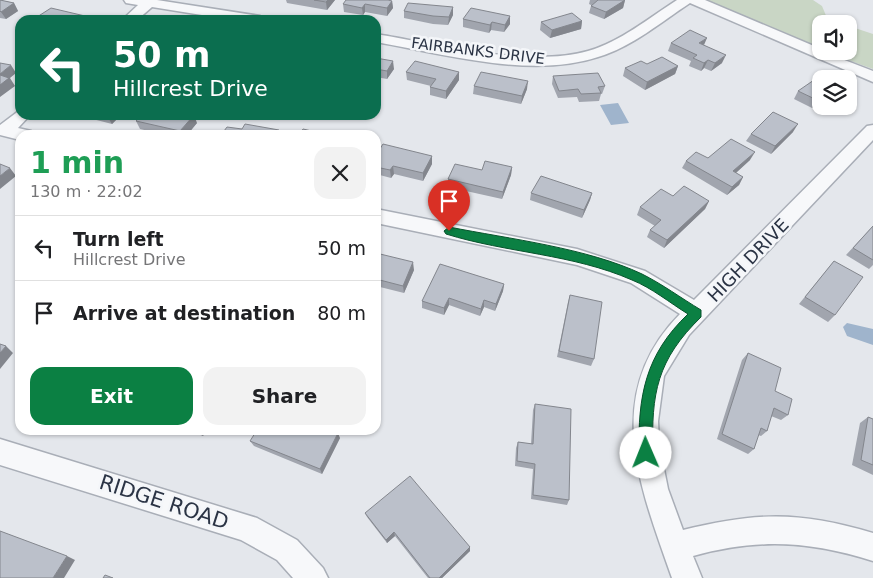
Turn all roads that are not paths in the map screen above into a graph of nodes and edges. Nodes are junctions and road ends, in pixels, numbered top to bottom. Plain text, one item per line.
1 (131, 0) edge
2 (686, 0) edge
3 (694, 0) edge
4 (149, 3) junction
5 (135, 15) edge
6 (227, 15) edge
7 (381, 39) edge
8 (873, 77) edge
9 (16, 120) edge
10 (3, 130) edge
11 (873, 130) edge
12 (381, 217) edge
13 (696, 313) junction
14 (0, 452) edge
15 (676, 546) junction
16 (873, 547) edge
17 (313, 578) edge
18 (687, 578) edge

1 - 4 street
2 - 7 street, FAIRBANKS DRIVE
3 - 8 street
4 - 5 street
4 - 6 street
9 - 10 street
11 - 13 street, HIGH DRIVE
12 - 13 street
13 - 15 street, HIGH DRIVE
14 - 17 street, RIDGE ROAD
15 - 16 street
15 - 18 street, HIGH DRIVE

